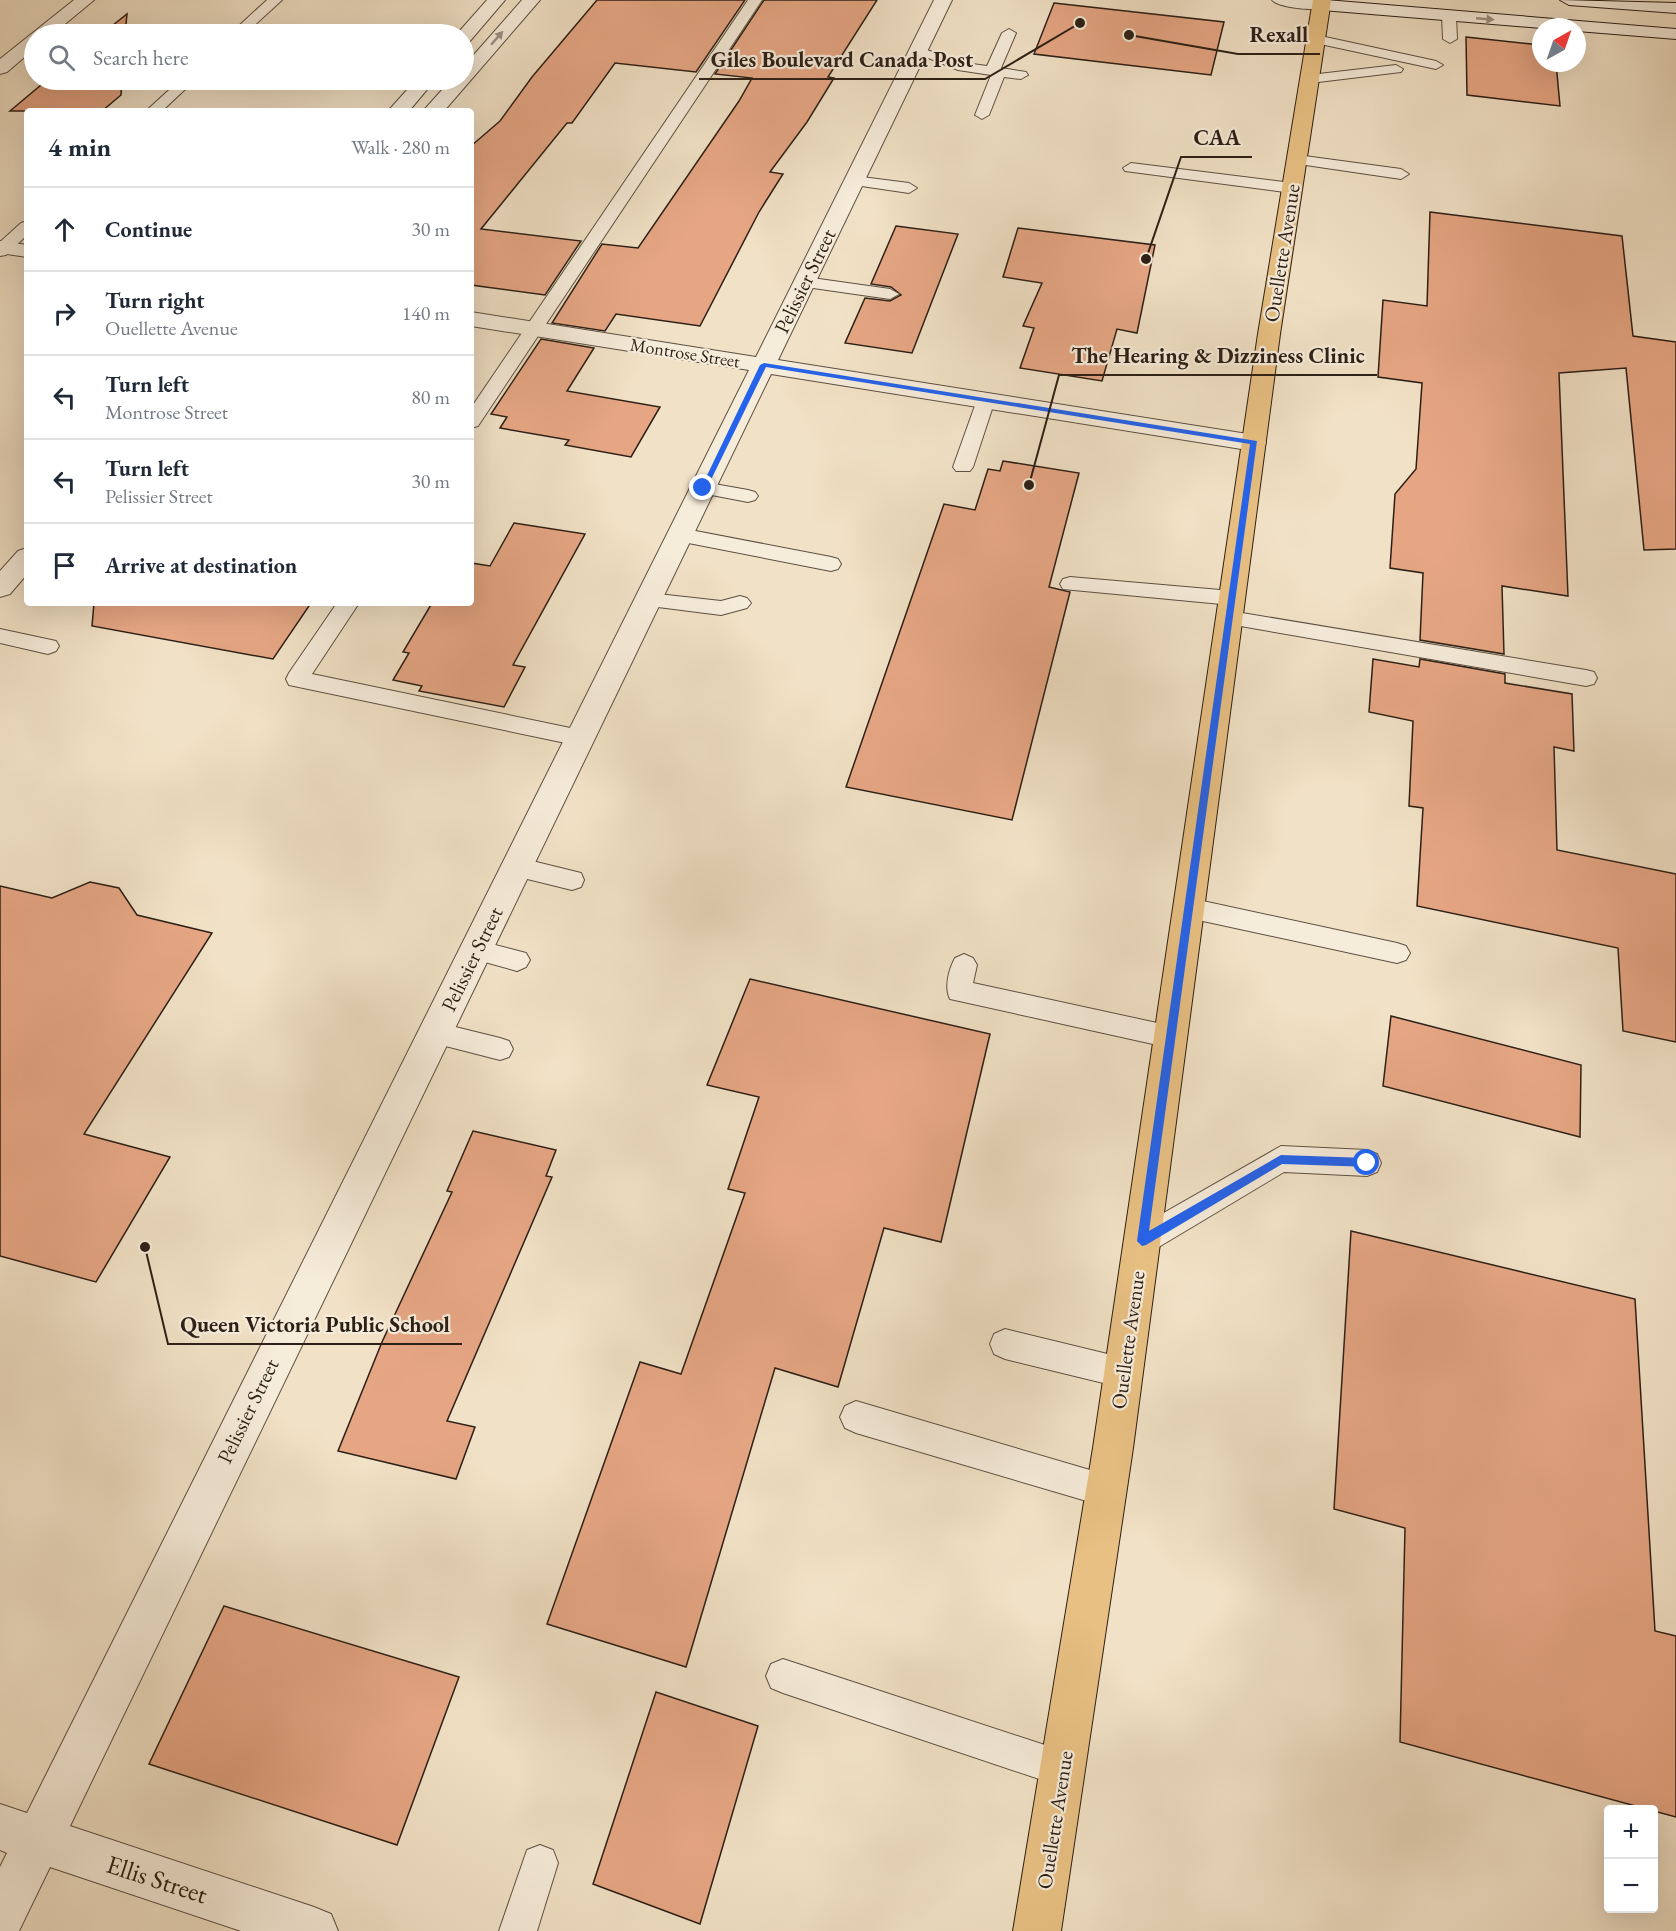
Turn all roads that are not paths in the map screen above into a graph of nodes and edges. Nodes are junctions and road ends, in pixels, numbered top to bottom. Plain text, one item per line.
1 (85, 0) edge
2 (275, 0) edge
3 (495, 0) edge
4 (531, 0) edge
5 (754, 0) edge
6 (943, 0) edge
7 (1281, 0) edge
8 (1569, 0) edge
9 (1322, 2) edge
10 (1676, 8) edge
11 (1449, 16) junction
12 (55, 24) edge
13 (248, 24) edge
14 (474, 25) edge
15 (1009, 33) dead end
16 (1676, 34) edge
17 (1316, 39) junction
18 (1450, 39) dead end
19 (24, 48) edge
20 (918, 51) junction
21 (474, 64) edge
22 (1436, 65) dead end
23 (0, 68) edge
24 (1396, 69) dead end
25 (996, 71) junction
26 (1022, 75) dead end
27 (1310, 79) junction
28 (177, 90) edge
29 (417, 90) edge
30 (452, 90) edge
31 (156, 108) edge
32 (401, 108) edge
33 (437, 108) edge
34 (982, 115) dead end
35 (1131, 168) dead end
36 (1294, 174) junction
37 (1401, 174) dead end
38 (854, 181) junction
39 (909, 188) dead end
40 (24, 229) edge
41 (1, 248) edge
42 (24, 251) edge
43 (805, 282) junction
44 (890, 294) dead end
45 (474, 319) edge
46 (534, 329) junction
47 (764, 365) junction
48 (986, 400) junction
49 (474, 418) edge
50 (1254, 443) junction
51 (963, 467) dead end
52 (703, 488) junction
53 (748, 496) dead end
54 (680, 535) junction
55 (24, 560) edge
56 (831, 564) dead end
57 (1070, 584) dead end
58 (0, 588) edge
59 (649, 600) junction
60 (740, 603) dead end
61 (346, 606) edge
62 (1231, 608) junction
63 (0, 636) edge
64 (48, 646) dead end
65 (1586, 678) dead end
66 (580, 738) junction
67 (516, 867) junction
68 (572, 880) dead end
69 (1189, 908) junction
70 (476, 950) junction
71 (1396, 953) dead end
72 (517, 960) dead end
73 (964, 964) dead end
74 (435, 1033) junction
75 (1171, 1037) junction
76 (500, 1049) dead end
77 (1367, 1163) dead end
78 (1142, 1241) junction
79 (1005, 1344) dead end
80 (1124, 1373) junction
81 (856, 1416) dead end
82 (1107, 1491) junction
83 (783, 1676) dead end
84 (1063, 1769) junction
85 (19, 1834) edge
86 (540, 1863) dead end
87 (0, 1918) edge
88 (314, 1931) edge
89 (518, 1931) edge
90 (1037, 1931) edge

1 - 12 street
2 - 13 lane
3 - 14 street
21 -> 4 street
5 - 46 lane
6 - 20 street, Pelissier Street
7 - 9 street
8 - 10 street
9 - 11 street
9 - 17 main road, Ouellette Avenue
11 -> 16 street
11 - 18 lane
15 - 25 lane
17 - 22 lane
17 - 27 main road, Ouellette Avenue
19 - 23 street
20 - 25 lane
20 - 38 street, Pelissier Street
24 - 27 lane
25 - 26 lane
25 - 34 lane
27 - 36 main road, Ouellette Avenue
28 - 31 lane
29 - 32 street
30 - 33 street
35 - 36 lane
36 - 37 lane
36 - 50 main road, Ouellette Avenue
38 - 39 lane
38 - 43 street, Pelissier Street
40 - 41 lane
41 - 42 street
43 - 44 lane
43 - 47 street, Pelissier Street
45 - 46 street, Montrose Street
46 - 47 street, Montrose Street
46 - 49 lane
47 - 48 street, Montrose Street
47 - 52 street, Pelissier Street
48 - 50 street, Montrose Street
48 - 51 lane
50 - 62 main road, Ouellette Avenue
52 - 53 lane
52 - 54 street, Pelissier Street
54 - 56 lane
54 - 59 street, Pelissier Street
55 - 58 street
57 - 62 lane
59 - 60 lane
59 - 66 street, Pelissier Street
61 - 66 lane
62 - 65 lane
62 - 69 main road, Ouellette Avenue
63 - 64 lane
66 - 67 street, Pelissier Street
67 - 68 lane
67 - 70 street, Pelissier Street
69 - 71 lane
69 - 75 main road, Ouellette Avenue
70 - 72 lane
70 - 74 street, Pelissier Street
73 - 75 lane
74 - 76 lane
74 - 85 street, Pelissier Street
75 - 78 main road, Ouellette Avenue
77 - 78 lane
78 - 80 main road, Ouellette Avenue
79 - 80 lane
80 - 82 main road, Ouellette Avenue
81 - 82 lane
82 - 84 main road, Ouellette Avenue
83 - 84 lane
84 - 90 main road, Ouellette Avenue
85 - 87 street, Pelissier Street
85 - 88 street, Ellis Street
86 - 89 lane

